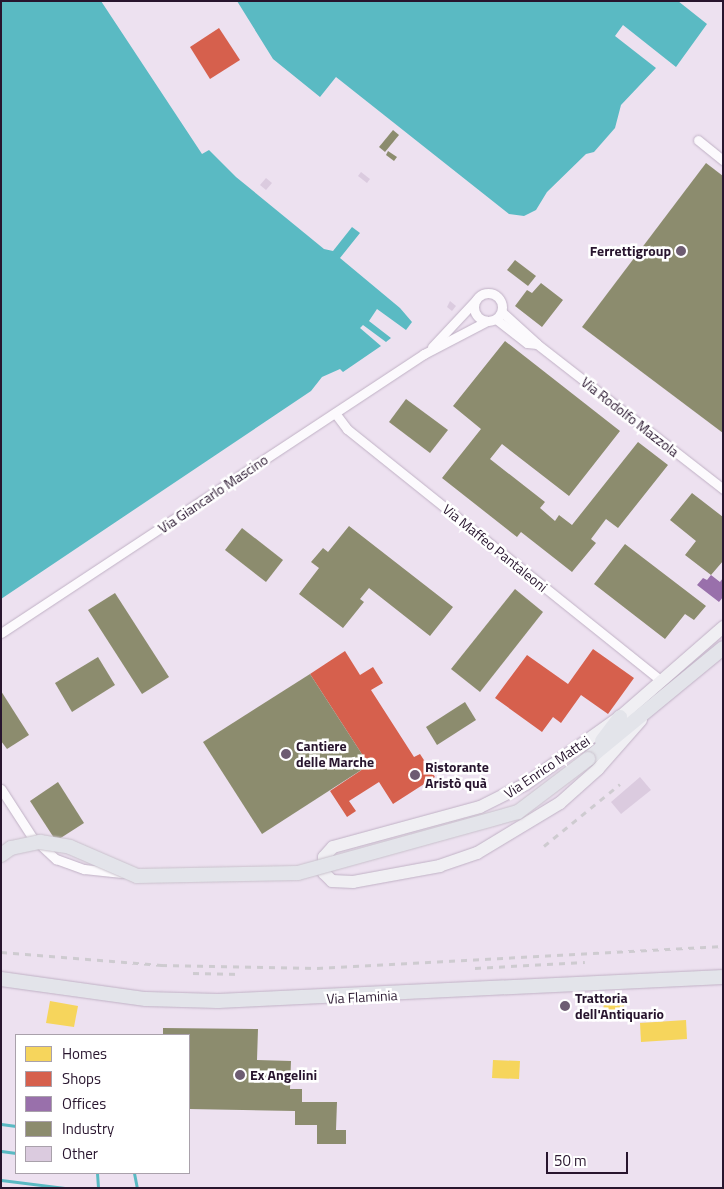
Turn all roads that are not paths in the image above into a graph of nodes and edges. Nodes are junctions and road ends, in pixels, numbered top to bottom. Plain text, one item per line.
1 (698, 140) dead end
2 (723, 160) edge
3 (475, 301) junction
4 (495, 317) junction
5 (424, 354) junction
6 (335, 413) junction
7 (723, 489) edge
8 (723, 627) edge
9 (1, 633) edge
10 (723, 648) edge
11 (660, 680) junction
12 (652, 707) junction
13 (620, 717) junction
14 (588, 759) junction
15 (1, 789) edge
16 (1, 855) edge
17 (322, 868) junction
18 (723, 977) edge
19 (1, 979) edge

1 - 2 street
3 - 4 street
3 - 4 street
3 - 5 street, Via Giancarlo Mascino
4 - 5 street, Via Giancarlo Mascino
4 - 7 street, Via Rodolfo Mazzola
5 - 6 street, Via Giancarlo Mascino
6 - 9 street, Via Giancarlo Mascino
6 - 11 street, Via Maffeo Pantaleoni
8 - 11 street, Via Enrico Mattei
10 - 12 main road, Via Enrico Mattei
11 - 13 street, Via Enrico Mattei
12 - 14 main road, Via Enrico Mattei
12 - 17 street, Via Enrico Mattei
13 - 14 main road
13 - 17 street, Via Enrico Mattei
14 - 16 main road, Via Enrico Mattei, bridge
15 - 17 street
18 - 19 main road, Via Flaminia

